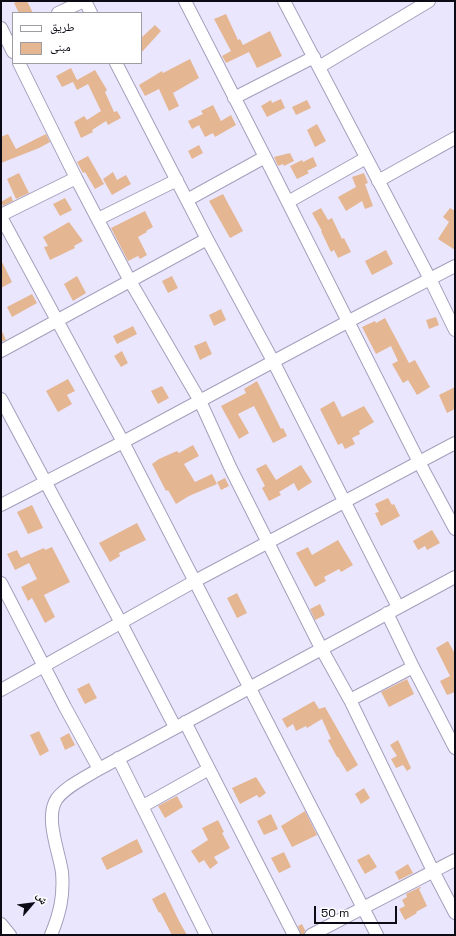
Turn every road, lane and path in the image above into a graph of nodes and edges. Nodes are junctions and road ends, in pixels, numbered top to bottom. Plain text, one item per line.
1 (84, 1) edge
2 (185, 1) edge
3 (284, 1) edge
4 (429, 1) edge
5 (60, 12) edge
6 (90, 12) edge
7 (5, 34) edge
8 (12, 50) edge
9 (316, 62) junction
10 (19, 64) edge
11 (117, 64) edge
12 (234, 98) junction
13 (455, 138) edge
14 (266, 157) junction
15 (366, 158) junction
16 (76, 178) junction
17 (177, 180) junction
18 (378, 181) junction
19 (187, 200) junction
20 (288, 202) junction
21 (1, 216) edge
22 (98, 219) junction
23 (207, 240) junction
24 (455, 266) edge
25 (430, 279) junction
26 (130, 281) junction
27 (57, 321) junction
28 (349, 321) junction
29 (455, 330) edge
30 (1, 351) edge
31 (273, 361) junction
32 (1, 399) edge
33 (200, 401) junction
34 (123, 442) junction
35 (455, 443) edge
36 (420, 462) junction
37 (45, 481) junction
38 (344, 501) junction
39 (1, 505) edge
40 (455, 529) edge
41 (267, 542) junction
42 (454, 580) edge
43 (195, 581) junction
44 (1, 583) edge
45 (392, 610) junction
46 (121, 623) junction
47 (321, 648) junction
48 (44, 667) junction
49 (413, 667) junction
50 (249, 688) junction
51 (1, 690) edge
52 (350, 700) junction
53 (180, 725) junction
54 (455, 748) edge
55 (118, 758) junction
56 (99, 769) junction
57 (209, 769) junction
58 (142, 806) junction
59 (455, 860) edge
60 (433, 871) junction
61 (363, 908) junction
62 (455, 913) edge
63 (1, 924) edge
64 (10, 935) edge
65 (51, 935) edge
66 (206, 935) edge
67 (294, 935) edge
68 (311, 935) edge
69 (377, 935) edge

1 - 5 street
1 - 6 street
2 - 12 street
3 - 9 street
4 - 9 street
7 - 8 street
9 - 12 street
9 - 15 street
10 - 16 street
11 - 17 street
12 - 14 street
13 - 18 street
14 - 19 street
14 - 20 street
15 - 18 street
15 - 20 street
16 - 21 street
16 - 22 street
17 - 19 street
17 - 22 street
18 - 25 street
19 - 23 street
20 - 28 street
21 - 27 street
22 - 26 street
23 - 26 street
23 - 31 street
24 - 25 street
25 - 28 street
25 - 29 street
26 - 27 street
26 - 33 street
27 - 30 street
27 - 34 street
28 - 31 street
28 - 36 street
31 - 33 street
31 - 38 street
32 - 37 street
33 - 34 street
33 - 41 street
34 - 37 street
34 - 43 street
35 - 36 street
36 - 38 street
36 - 40 street
37 - 39 street
37 - 46 street
38 - 41 street
38 - 45 street
41 - 43 street
41 - 47 street
42 - 45 street
43 - 46 street
43 - 50 street
44 - 48 street
45 - 47 street
45 - 49 street
46 - 48 street
46 - 53 street
47 - 50 street
47 - 52 street
48 - 51 street
48 - 56 street
49 - 52 street
49 - 54 street
50 - 53 street
50 - 61 street
52 - 60 street
53 - 55 street
53 - 57 street
55 - 56 street
55 - 58 street
56 - 65 street
57 - 58 street
57 - 67 street
58 - 66 street
59 - 60 street
60 - 61 street
60 - 62 street
61 - 68 street
61 - 69 street
63 - 64 street

